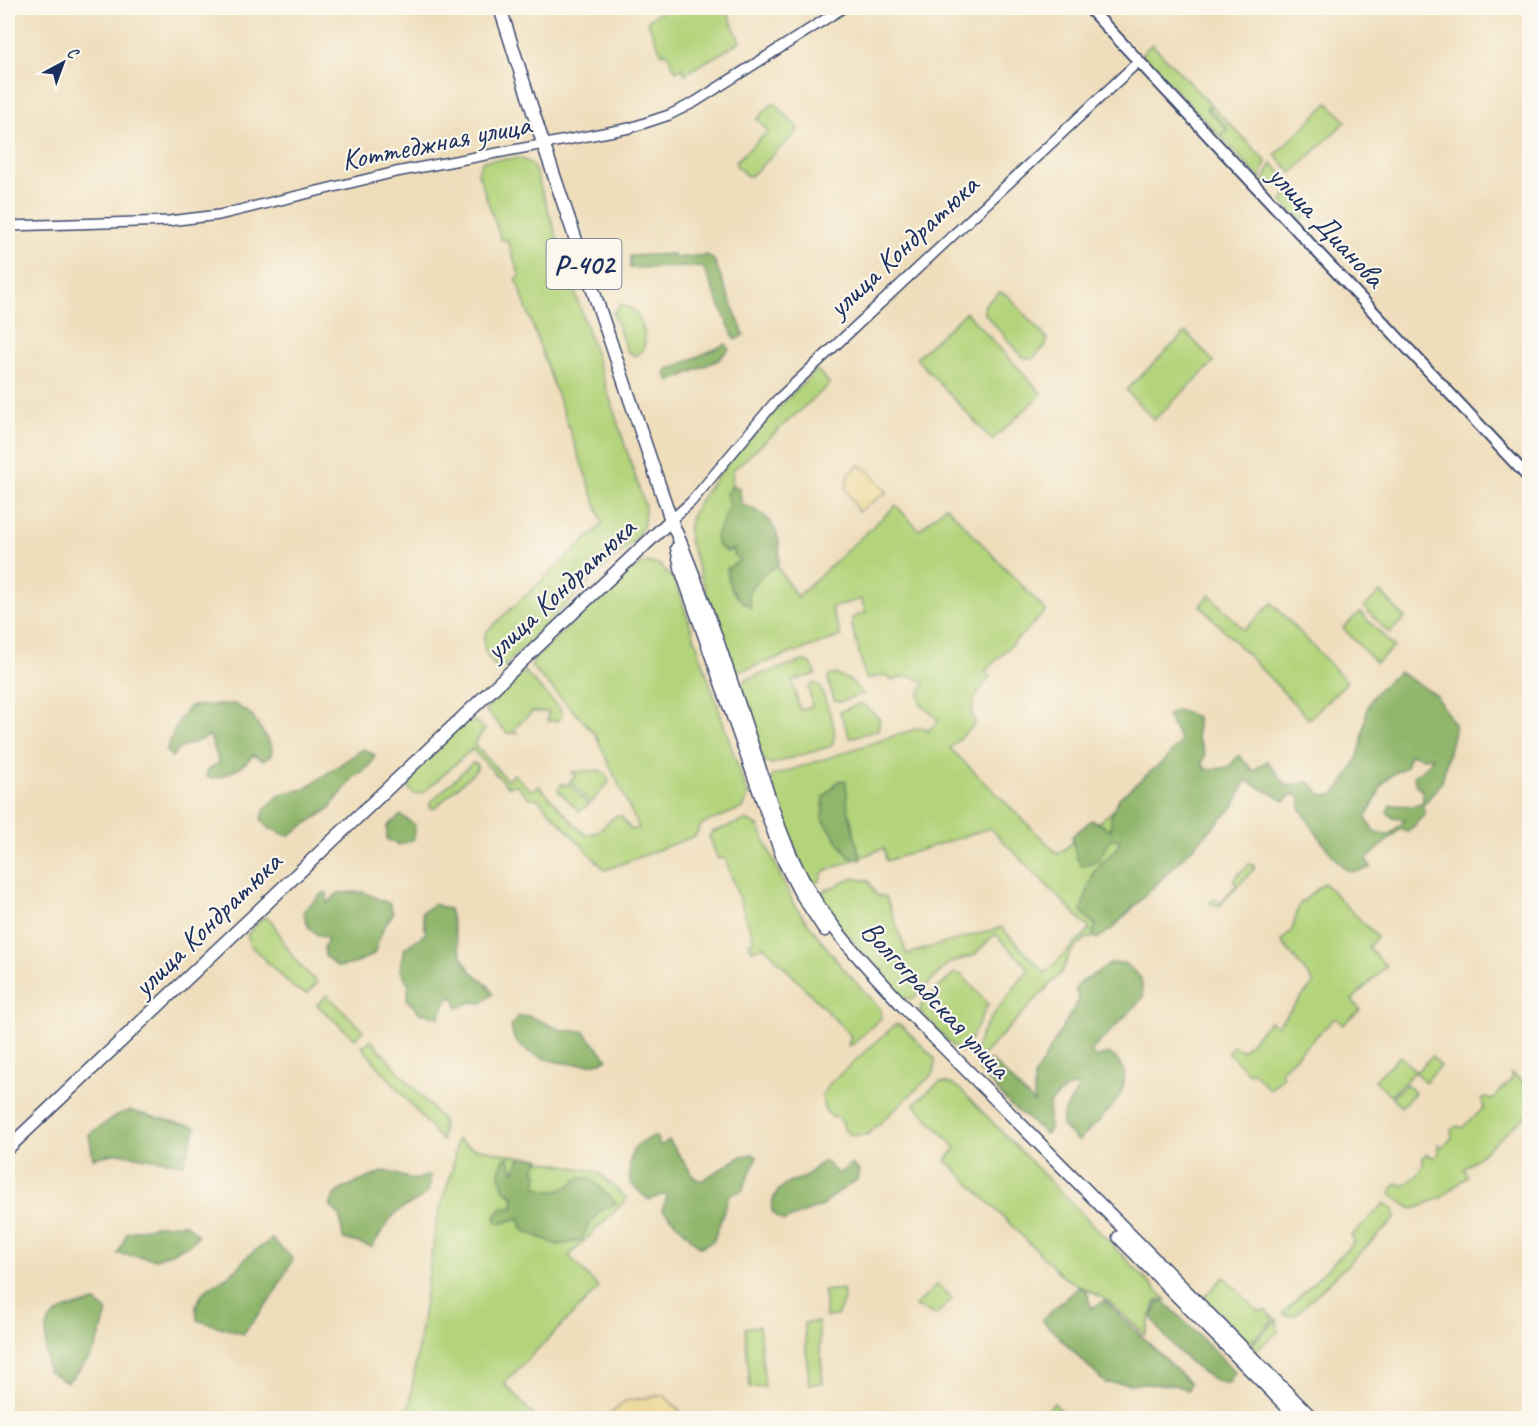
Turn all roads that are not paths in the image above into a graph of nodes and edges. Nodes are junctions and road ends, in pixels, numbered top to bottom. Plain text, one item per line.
1 (500, 8) edge
2 (843, 8) edge
3 (1089, 8) edge
4 (1139, 61) junction
5 (544, 146) junction
6 (8, 226) edge
7 (1530, 479) edge
8 (671, 520) junction
9 (8, 1148) edge
10 (1298, 1419) edge
11 (1311, 1419) edge

1 - 5 main road, Волгоградская улица / Р-402
2 - 5 street, Коттеджная улица
3 - 4 main road, улица Дианова
4 - 7 main road, улица Дианова
4 - 8 street, улица Кондратюка
5 - 6 street, Коттеджная улица
5 - 8 main road, Волгоградская улица / Р-402
8 - 9 main road, улица Кондратюка
8 - 10 main road, Волгоградская улица
8 - 11 main road, Волгоградская улица

